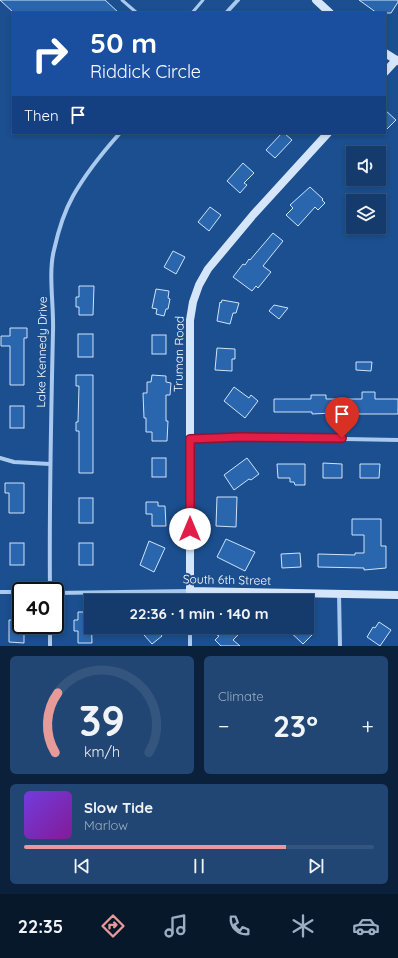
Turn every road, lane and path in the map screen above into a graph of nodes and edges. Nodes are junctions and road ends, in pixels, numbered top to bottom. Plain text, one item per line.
1 (122, 0) edge
2 (203, 0) edge
3 (238, 0) edge
4 (316, 0) edge
5 (136, 12) edge
6 (193, 12) edge
7 (227, 12) edge
8 (329, 12) edge
9 (386, 54) edge
10 (397, 60) edge
11 (386, 71) edge
12 (119, 134) edge
13 (327, 134) edge
14 (190, 439) junction
15 (398, 440) edge
16 (0, 458) edge
17 (50, 464) junction
18 (50, 582) edge
19 (190, 591) junction
20 (0, 592) edge
21 (12, 592) edge
22 (64, 593) edge
23 (339, 593) junction
24 (398, 594) edge
25 (50, 634) edge
26 (190, 634) edge
27 (50, 646) edge
28 (190, 646) edge
29 (340, 646) edge

1 - 5 lane
2 - 6 lane
3 - 7 street
4 - 8 street
9 - 10 street
10 - 11 street
12 - 17 street, Lake Kennedy Drive
13 - 14 street, Truman Road
14 - 15 street
14 - 19 street, Truman Road
16 - 17 street
17 - 18 street, Lake Kennedy Drive
19 - 22 street, South 6th Street
19 - 23 street, South 6th Street
20 - 21 street
23 - 24 street, South 6th Street
23 - 29 street
25 - 27 street
26 - 28 street

